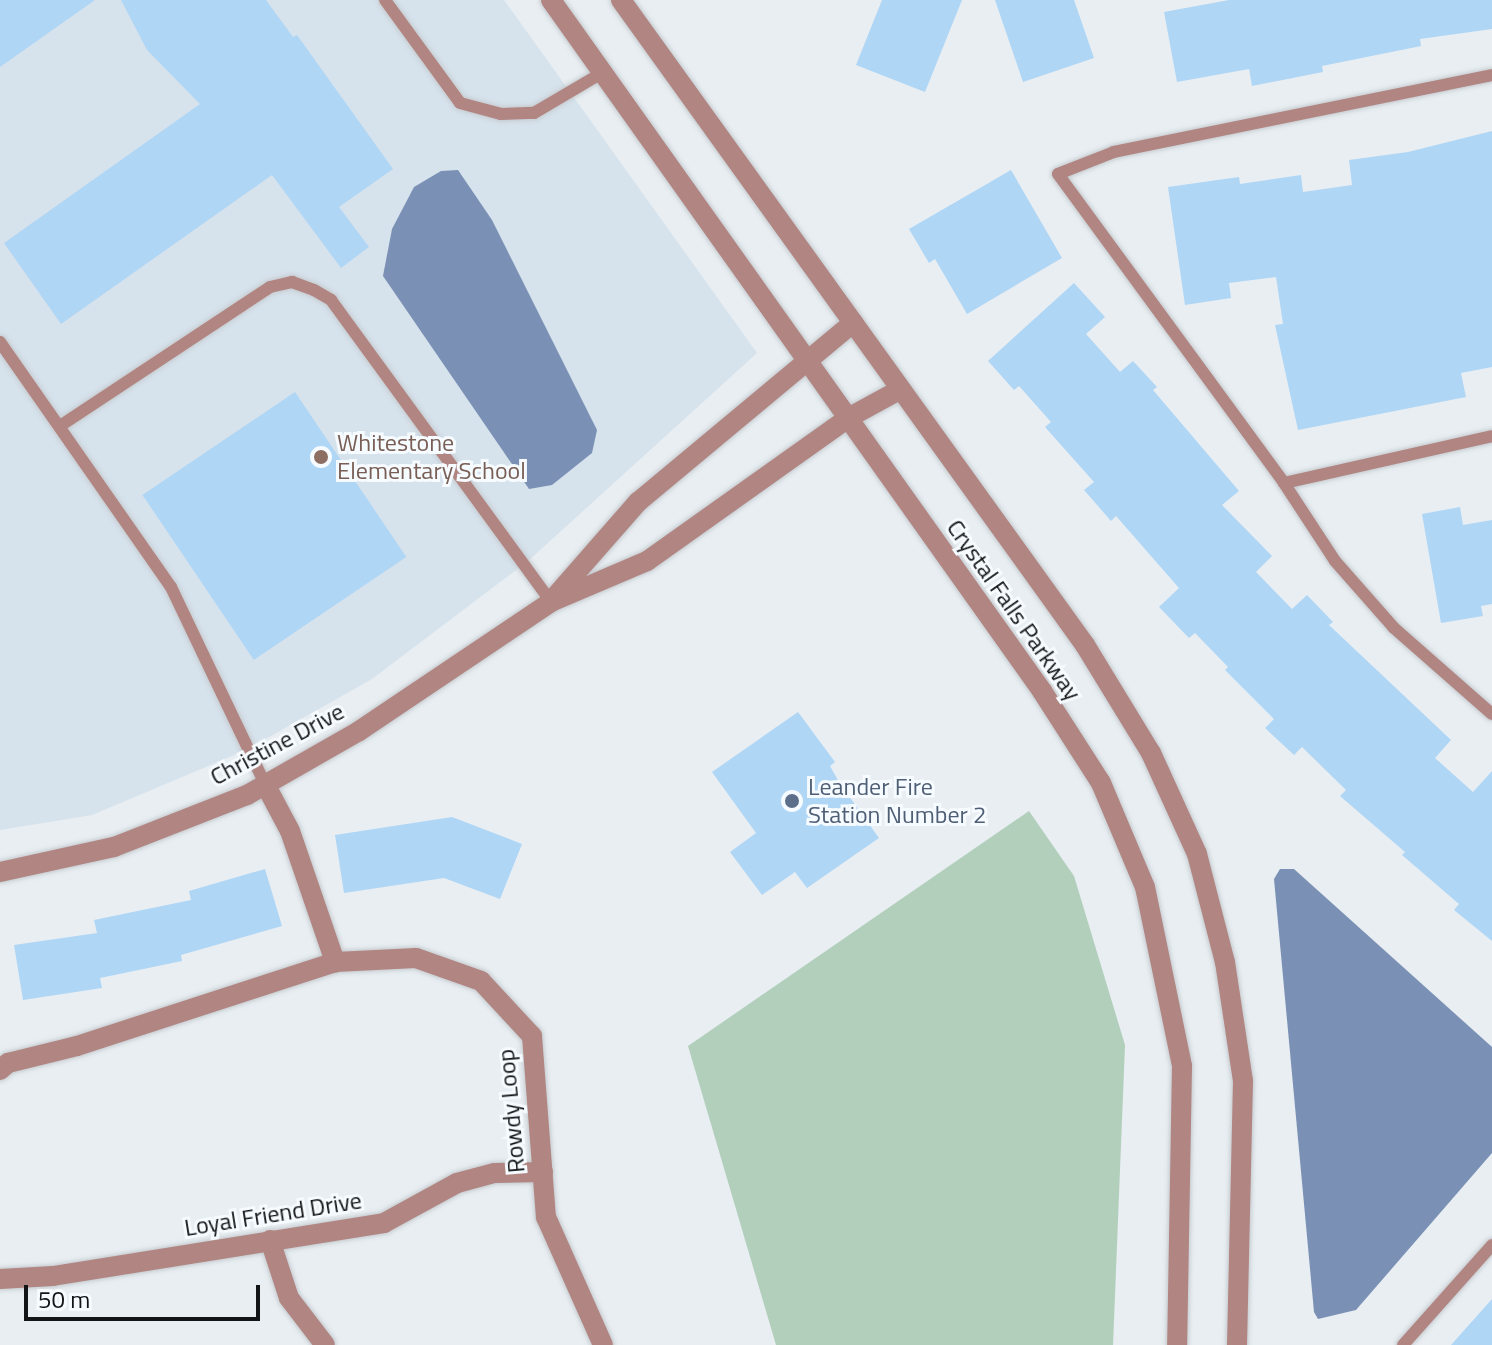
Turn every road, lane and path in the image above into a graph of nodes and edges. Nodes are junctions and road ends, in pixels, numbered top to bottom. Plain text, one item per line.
1 (385, 0) edge
2 (551, 0) edge
3 (621, 0) edge
4 (602, 73) junction
5 (1492, 75) edge
6 (853, 323) junction
7 (0, 342) edge
8 (807, 359) junction
9 (901, 389) junction
10 (848, 418) junction
11 (60, 426) junction
12 (1492, 436) edge
13 (1284, 483) junction
14 (551, 602) junction
15 (1492, 714) edge
16 (265, 784) junction
17 (0, 872) edge
18 (335, 962) junction
19 (0, 1070) edge
20 (543, 1172) junction
21 (270, 1240) junction
22 (1492, 1245) edge
23 (0, 1279) edge
24 (325, 1345) edge
25 (603, 1345) edge
26 (1177, 1345) edge
27 (1237, 1345) edge
28 (1403, 1345) edge

1 - 4 lane
2 - 4 street, Crystal Falls Parkway
3 - 6 street, Crystal Falls Parkway
4 - 8 street, Crystal Falls Parkway
5 - 13 lane
6 - 8 street, Christine Drive
6 - 9 street, Crystal Falls Parkway
7 - 11 lane
8 - 10 street, Crystal Falls Parkway
8 - 14 street, Christine Drive
9 - 10 street, Christine Drive
9 - 27 street, Crystal Falls Parkway
10 - 14 street, Christine Drive
10 - 26 street, Crystal Falls Parkway
11 - 14 lane
11 - 16 lane
12 - 13 lane
13 - 15 lane
14 - 16 street, Christine Drive
16 - 17 street, Christine Drive
16 - 18 street
18 - 19 street, Rowdy Loop
18 - 20 street, Rowdy Loop
20 - 21 street, Loyal Friend Drive
20 - 25 street, Rowdy Loop
21 - 23 street, Loyal Friend Drive
21 - 24 street
22 - 28 lane

